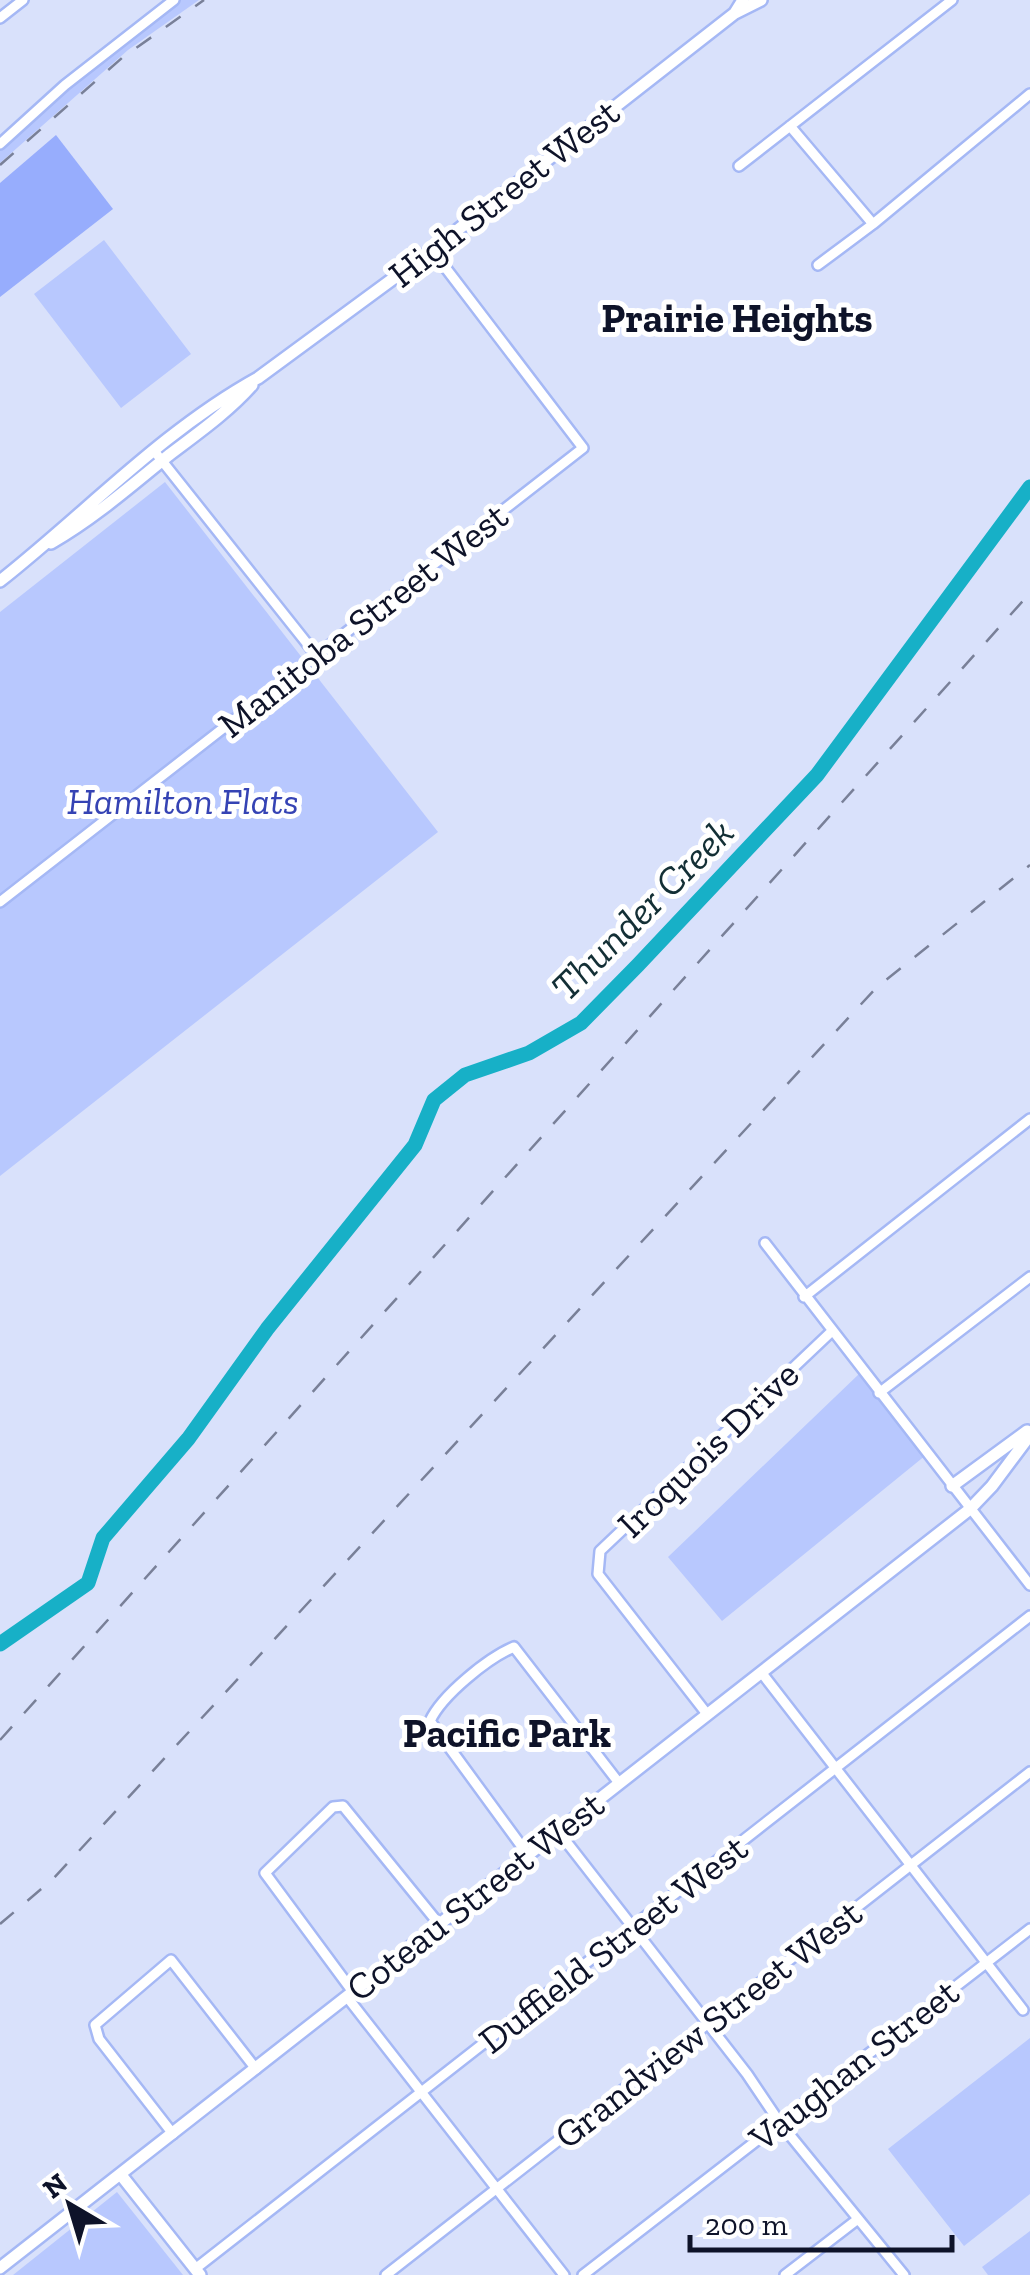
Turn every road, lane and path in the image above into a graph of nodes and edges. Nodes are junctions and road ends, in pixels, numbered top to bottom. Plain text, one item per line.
1 (23, 0) edge
2 (174, 0) edge
3 (742, 0) edge
4 (761, 0) edge
5 (952, 0) edge
6 (735, 13) junction
7 (0, 18) edge
8 (1030, 94) edge
9 (790, 126) junction
10 (0, 144) edge
11 (738, 166) dead end
12 (873, 224) junction
13 (432, 250) junction
14 (818, 265) dead end
15 (159, 456) junction
16 (0, 581) edge
17 (317, 656) junction
18 (0, 902) edge
19 (1030, 1119) edge
20 (766, 1244) dead end
21 (1030, 1277) edge
22 (804, 1297) junction
23 (831, 1332) junction
24 (880, 1394) junction
25 (1030, 1432) edge
26 (952, 1486) junction
27 (970, 1509) junction
28 (1030, 1585) edge
29 (1030, 1616) edge
30 (761, 1672) junction
31 (708, 1714) junction
32 (836, 1768) junction
33 (1030, 1772) edge
34 (619, 1784) junction
35 (558, 1831) junction
36 (528, 1855) junction
37 (912, 1865) junction
38 (440, 1924) junction
39 (634, 1929) junction
40 (1030, 1929) edge
41 (987, 1962) junction
42 (350, 1995) junction
43 (1023, 2010) dead end
44 (708, 2024) junction
45 (256, 2069) junction
46 (422, 2094) junction
47 (780, 2123) junction
48 (172, 2134) junction
49 (121, 2174) junction
50 (496, 2189) junction
51 (858, 2219) junction
52 (0, 2268) edge
53 (197, 2272) edge
54 (386, 2275) edge
55 (564, 2275) edge
56 (583, 2275) edge
57 (785, 2275) edge
58 (904, 2275) edge

1 - 7 street
2 - 10 street
3 - 6 street, High Street West
4 - 6 street
5 - 9 street
6 - 13 street, High Street West
8 - 12 street
9 - 11 street
9 - 12 street
12 - 14 street
13 - 15 street, High Street West
13 - 17 street, Manitoba Street West
15 - 16 street, High Street West
15 - 17 street
17 - 18 street, Manitoba Street West
19 - 22 street
20 - 22 street
21 - 24 street
22 - 23 street
23 - 24 street
23 - 31 street, Iroquois Drive
24 - 26 street
25 - 26 street
25 - 27 street, Coteau Street West
26 - 27 street
27 - 28 street
27 - 30 street, Coteau Street West
29 - 32 street, Duffield Street West
30 - 31 street, Coteau Street West
30 - 32 street
31 - 34 street, Coteau Street West
32 - 37 street
32 - 39 street, Duffield Street West
33 - 37 street, Grandview Street West
34 - 35 street, Coteau Street West
34 - 36 street
35 - 36 street, Coteau Street West
35 - 39 street
36 - 38 street, Coteau Street West
37 - 41 street
37 - 44 street, Grandview Street West
38 - 42 street, Coteau Street West
38 - 42 street
39 - 44 street
39 - 46 street, Duffield Street West
40 - 41 street, Vaughan Street
41 - 43 street
41 - 47 street, Vaughan Street
42 - 45 street, Coteau Street West
42 - 46 street
44 - 47 street
44 - 50 street, Grandview Street West
45 - 48 street, Coteau Street West
45 - 48 street
46 - 50 street
46 - 53 street, Duffield Street West
47 - 51 street
47 - 56 street, Vaughan Street
48 - 49 street, Coteau Street West
49 - 52 street, Coteau Street West
49 - 53 street
50 - 54 street, Grandview Street West
50 - 55 street
51 - 57 street
51 - 58 street

